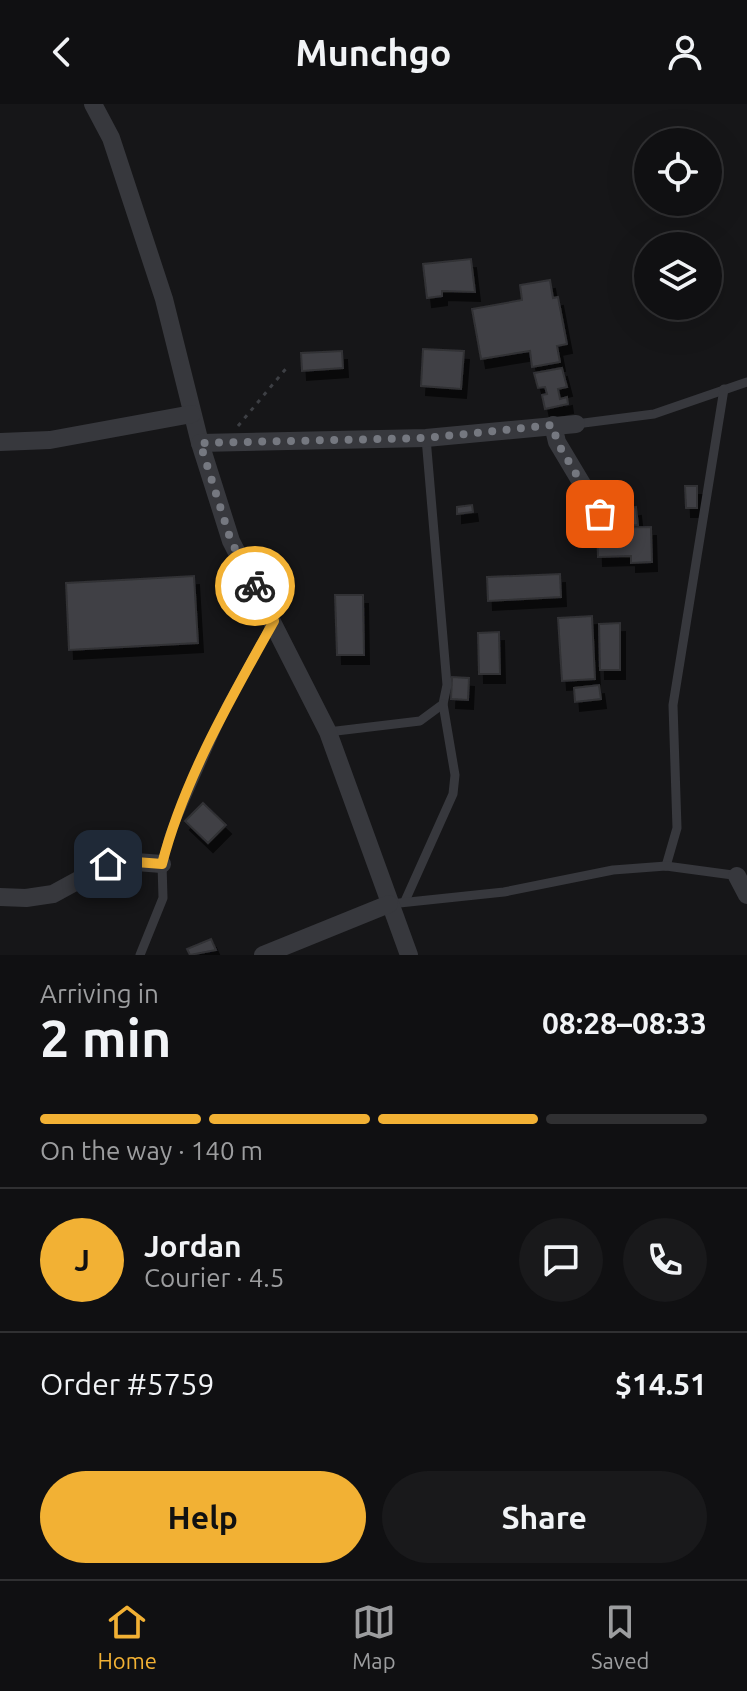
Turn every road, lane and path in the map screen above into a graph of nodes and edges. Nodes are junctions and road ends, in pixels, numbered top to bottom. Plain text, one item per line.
1 (93, 104) edge
2 (289, 365) dead end
3 (747, 382) edge
4 (724, 389) junction
5 (192, 414) junction
6 (576, 424) joint
7 (553, 425) junction
8 (426, 438) junction
9 (0, 442) edge
10 (200, 443) junction
11 (227, 443) junction
12 (600, 514) dead end
13 (274, 621) junction
14 (443, 704) junction
15 (328, 732) junction
16 (162, 864) junction
17 (666, 866) junction
18 (742, 877) edge
19 (747, 895) edge
20 (0, 897) edge
21 (397, 903) junction
22 (140, 955) edge
23 (263, 955) edge
24 (409, 955) edge

1 - 5 street
2 - 11 path
3 - 4 lane
4 - 6 lane
4 - 17 lane
5 - 9 street
5 - 10 street
6 - 7 street
7 - 8 street
7 - 12 street
8 - 11 street
8 - 14 lane
10 - 11 street
10 - 13 street
13 - 15 street
13 - 16 lane
14 - 15 lane
14 - 21 lane
15 - 21 street
16 - 20 street
16 - 22 lane
17 - 18 lane
17 - 21 lane
18 - 19 street
21 - 23 street
21 - 24 street

